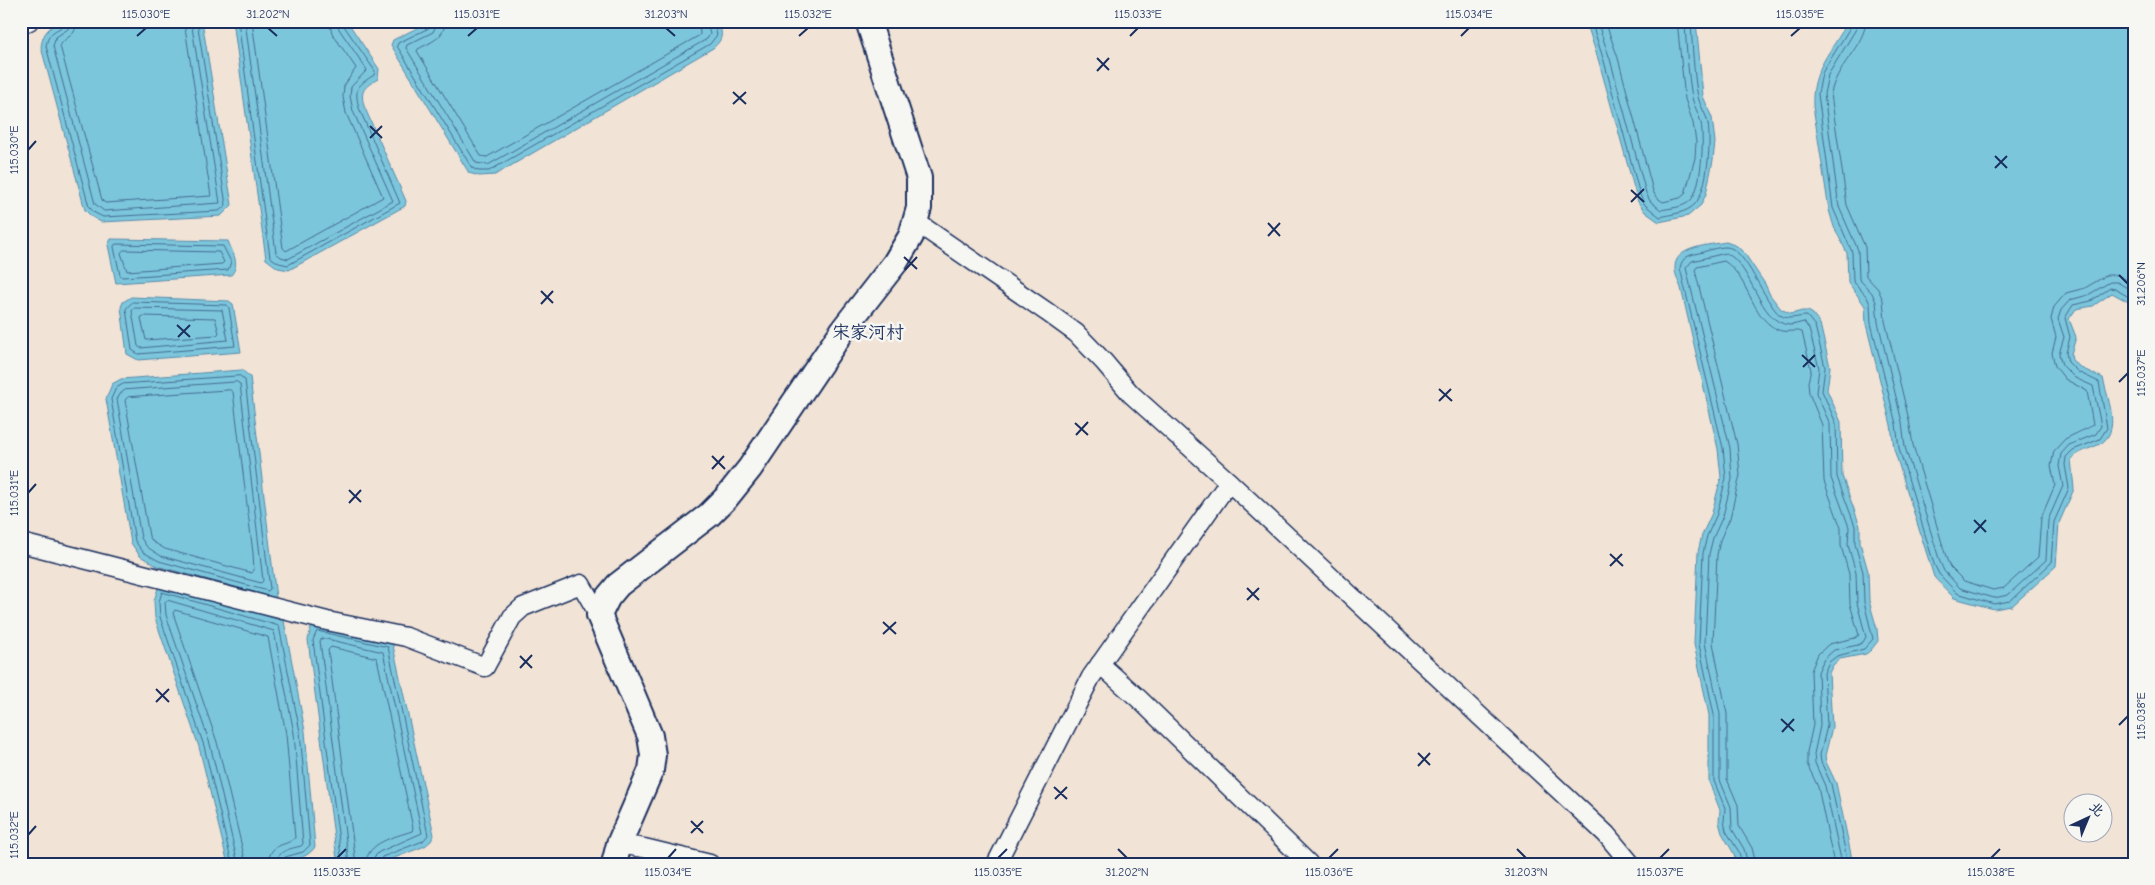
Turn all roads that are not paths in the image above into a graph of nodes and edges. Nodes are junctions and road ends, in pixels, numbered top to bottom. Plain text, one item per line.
1 (28, 21) edge
2 (868, 21) edge
3 (21, 24) edge
4 (916, 222) junction
5 (1229, 482) junction
6 (21, 543) edge
7 (598, 615) junction
8 (1100, 664) junction
9 (616, 854) edge
10 (710, 864) edge
11 (996, 864) edge
12 (1309, 864) edge
13 (1630, 864) edge

1 - 3 street
2 - 4 street
4 - 5 street
4 - 7 street
5 - 8 street
5 - 13 street
6 - 7 street
7 - 9 street
8 - 11 street
8 - 12 street
9 - 10 street

